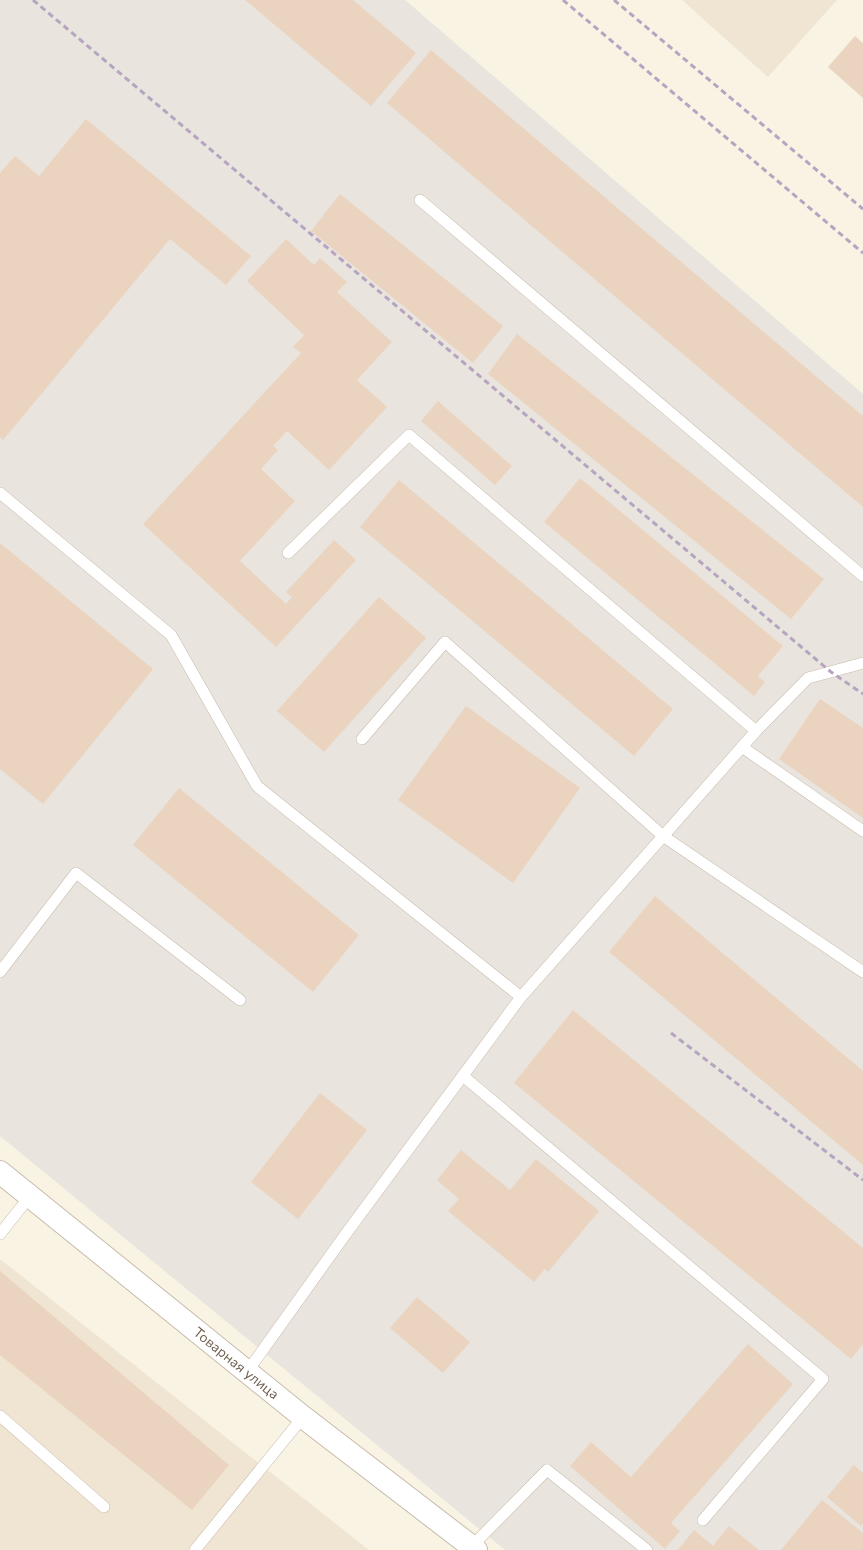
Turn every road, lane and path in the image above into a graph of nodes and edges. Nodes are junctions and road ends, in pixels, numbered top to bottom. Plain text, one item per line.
1 (420, 200) dead end
2 (0, 493) edge
3 (288, 553) dead end
4 (863, 576) edge
5 (863, 663) edge
6 (756, 731) junction
7 (362, 739) dead end
8 (742, 747) junction
9 (863, 831) edge
10 (663, 836) junction
11 (0, 972) edge
12 (863, 972) edge
13 (521, 997) junction
14 (240, 1000) dead end
15 (463, 1076) junction
16 (0, 1172) edge
17 (30, 1196) junction
18 (0, 1234) edge
19 (247, 1372) junction
20 (0, 1416) edge
21 (303, 1417) junction
22 (104, 1507) dead end
23 (703, 1520) dead end
24 (474, 1548) edge
25 (195, 1550) edge
26 (647, 1550) edge

1 - 4 lane
2 - 13 lane
3 - 6 lane
5 - 6 lane
6 - 8 lane
7 - 10 lane
8 - 9 lane
8 - 10 lane
10 - 12 lane
10 - 13 lane
11 - 14 lane
13 - 15 lane
15 - 19 lane
15 - 23 lane
16 - 17 street, Товарная улица
17 - 18 lane
17 - 19 street, Товарная улица
19 - 21 street, Товарная улица
20 - 22 lane
21 - 24 street, Товарная улица
21 - 25 lane
24 - 26 lane

